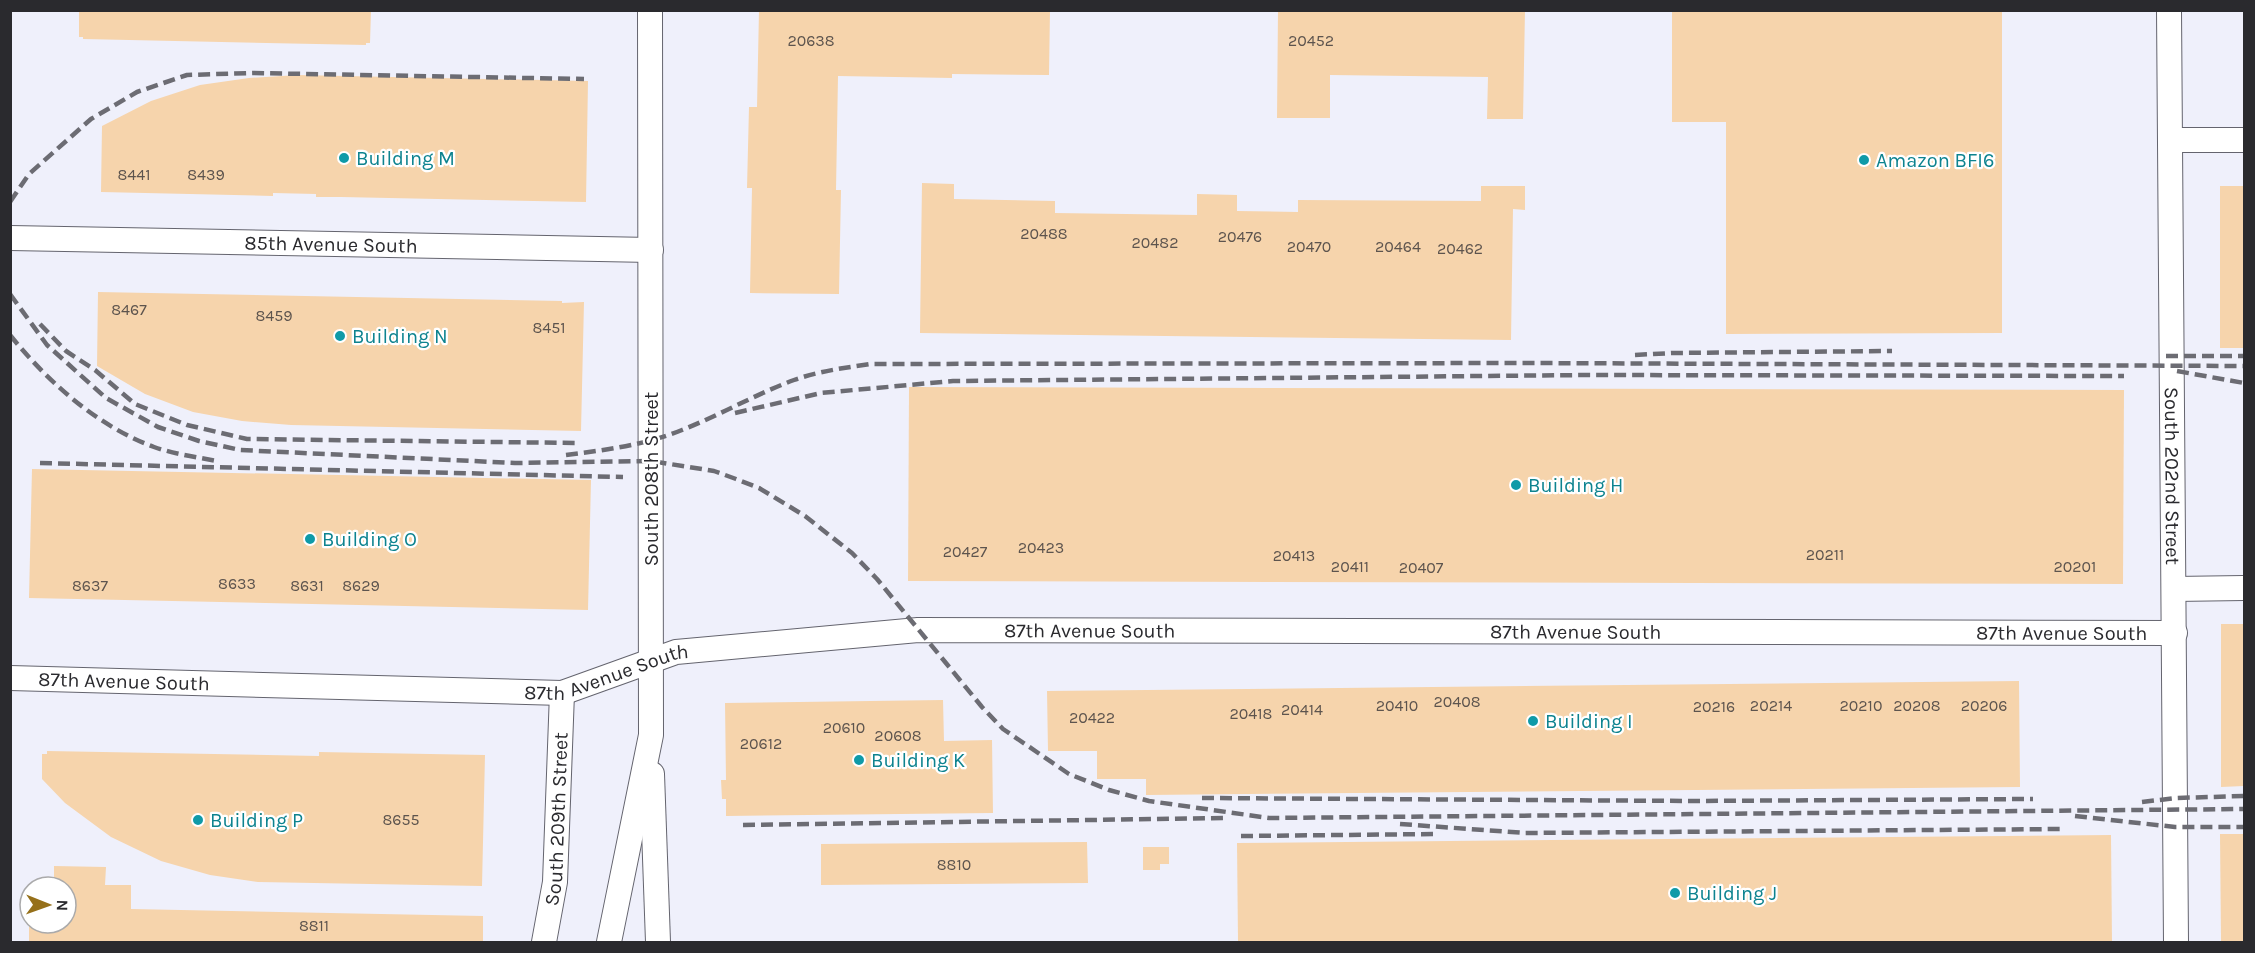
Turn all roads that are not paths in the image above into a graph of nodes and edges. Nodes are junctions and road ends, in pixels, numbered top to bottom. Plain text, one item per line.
1 (650, 10) edge
2 (2169, 10) edge
3 (2170, 140) junction
4 (2244, 140) edge
5 (10, 238) edge
6 (651, 250) junction
7 (2244, 588) edge
8 (2174, 589) junction
9 (2175, 633) junction
10 (651, 662) junction
11 (10, 678) edge
12 (562, 693) junction
13 (651, 735) junction
14 (544, 942) edge
15 (609, 942) edge
16 (658, 942) edge
17 (2176, 942) edge

1 - 6 street, South 208th Street
2 - 3 street, South 202nd Street
3 - 4 street
3 - 8 street, South 202nd Street
5 - 6 street, 85th Avenue South
6 - 10 street, South 208th Street
7 - 8 street
8 - 9 street, South 202nd Street
9 - 10 street, 87th Avenue South
9 - 17 street, South 202nd Street
10 - 12 street, 87th Avenue South
10 - 13 street, South 208th Street
11 - 12 street, 87th Avenue South
12 - 14 street, South 209th Street
13 - 15 street, South 208th Street
13 - 16 street

